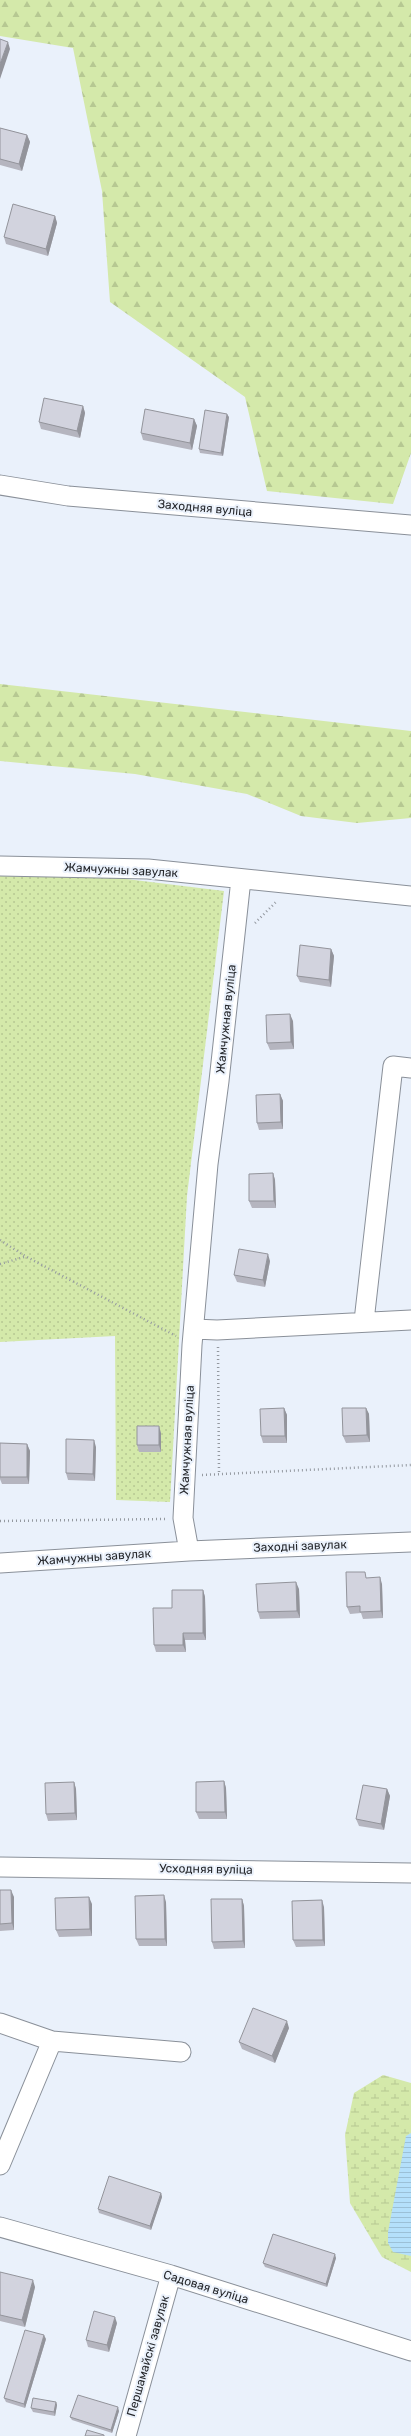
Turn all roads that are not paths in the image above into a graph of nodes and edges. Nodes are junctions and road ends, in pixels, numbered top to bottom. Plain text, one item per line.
1 (0, 484) edge
2 (411, 525) edge
3 (0, 866) edge
4 (241, 879) junction
5 (411, 896) edge
6 (411, 1068) edge
7 (411, 1320) edge
8 (364, 1321) junction
9 (193, 1337) junction
10 (411, 1542) edge
11 (189, 1551) junction
12 (0, 1563) edge
13 (0, 1867) edge
14 (411, 1873) edge
15 (0, 2023) edge
16 (52, 2041) junction
17 (181, 2052) dead end
18 (0, 2165) edge
19 (0, 2227) edge
20 (171, 2276) junction
21 (411, 2351) edge
22 (126, 2436) edge

1 - 2 street, Заходняя вуліца
3 - 4 street, Жамчужны завулак
4 - 5 street
4 - 9 street, Жамчужная вуліца
6 - 8 street
7 - 8 street
8 - 9 street
9 - 11 street, Жамчужная вуліца
10 - 11 street, Заходні завулак
11 - 12 street, Жамчужны завулак
13 - 14 street, Усходняя вуліца
15 - 16 street
16 - 17 street
16 - 18 street
19 - 20 street, Садовая вуліца
20 - 21 street, Садовая вуліца
20 - 22 street, Першамайскі завулак

